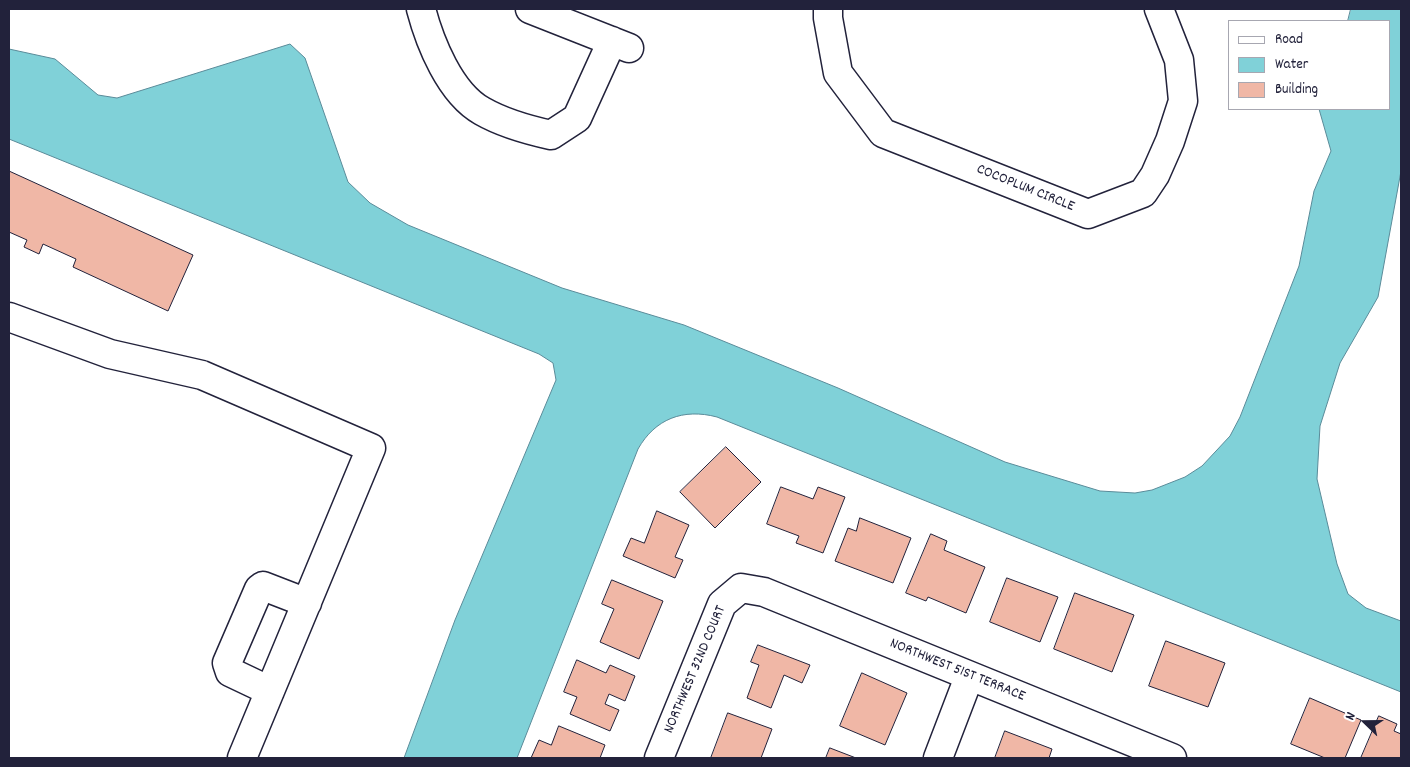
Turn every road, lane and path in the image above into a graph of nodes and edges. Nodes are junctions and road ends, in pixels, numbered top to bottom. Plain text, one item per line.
1 (421, 9) edge
2 (530, 9) edge
3 (828, 9) edge
4 (1159, 9) edge
5 (9, 317) edge
6 (740, 588) joint
7 (307, 603) junction
8 (970, 677) junction
9 (270, 691) junction
10 (242, 758) edge
11 (659, 758) edge
12 (938, 758) edge
13 (1172, 758) edge

1 - 2 street
3 - 4 street, COCOPLUM CIRCLE
5 - 7 street
6 - 8 street, NORTHWEST 51ST TERRACE
6 - 11 street, NORTHWEST 32ND COURT
7 - 9 street
7 - 9 street
8 - 12 street
8 - 13 street, NORTHWEST 51ST TERRACE
9 - 10 street

